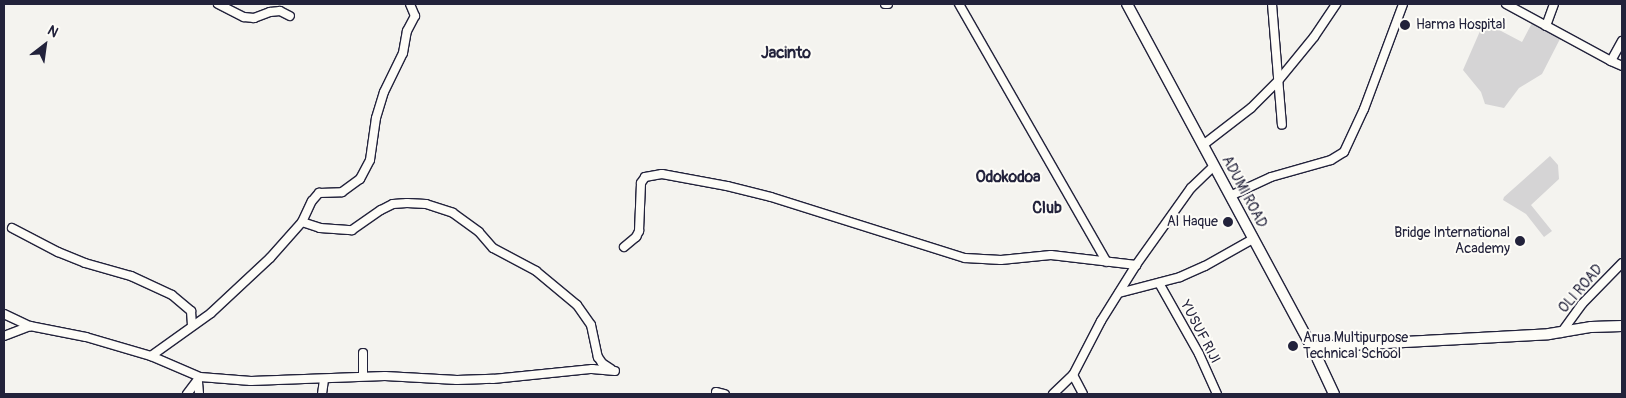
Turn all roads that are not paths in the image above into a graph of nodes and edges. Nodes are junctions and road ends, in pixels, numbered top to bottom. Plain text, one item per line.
1 (218, 4) edge
2 (410, 4) edge
3 (959, 4) edge
4 (1127, 4) edge
5 (1272, 4) edge
6 (1336, 4) edge
7 (1403, 4) edge
8 (1506, 4) edge
9 (1554, 4) edge
10 (290, 16) dead end
11 (1546, 26) junction
12 (1622, 41) edge
13 (1611, 61) junction
14 (1622, 66) edge
15 (1278, 81) junction
16 (1282, 125) dead end
17 (1203, 145) junction
18 (1214, 166) junction
19 (1230, 196) junction
20 (302, 222) junction
21 (12, 228) dead end
22 (1253, 239) junction
23 (624, 247) dead end
24 (1107, 262) junction
25 (1622, 264) edge
26 (1136, 265) junction
27 (1159, 283) junction
28 (1119, 293) junction
29 (4, 314) edge
30 (30, 326) junction
31 (192, 326) junction
32 (1622, 326) edge
33 (1561, 333) junction
34 (4, 336) edge
35 (1312, 347) junction
36 (363, 354) dead end
37 (151, 356) junction
38 (1073, 375) junction
39 (363, 376) junction
40 (199, 379) junction
41 (324, 380) junction
42 (716, 392) dead end
43 (187, 394) edge
44 (199, 394) edge
45 (322, 394) edge
46 (725, 394) edge
47 (1054, 394) edge
48 (1082, 394) edge
49 (1217, 394) edge
50 (1334, 394) edge

1 - 10 street
2 - 20 street
3 - 24 street
4 - 17 main road, ADUMI ROAD
5 - 15 street
6 - 15 street
7 - 19 street
8 - 11 street
9 - 11 street
11 - 13 street
12 - 13 street
13 - 14 street
15 - 16 street
15 - 17 street
17 - 18 main road, ADUMI ROAD
18 - 19 main road, ADUMI ROAD
18 - 26 street
19 - 22 main road, ADUMI ROAD
20 - 31 street
20 - 39 street
21 - 31 street
22 - 27 street
22 - 35 main road, ADUMI ROAD
23 - 24 street
24 - 26 street
25 - 33 street, OLI ROAD
26 - 28 street
27 - 28 street
27 - 49 street, YUSUF RIJI
28 - 38 street
29 - 30 street
30 - 34 street
30 - 37 street
31 - 37 street
32 - 33 main road
33 - 35 main road
35 - 50 main road, ADUMI ROAD
36 - 39 street
37 - 40 street
38 - 47 street
38 - 48 street
39 - 41 street
40 - 41 street
40 - 43 street
40 - 44 street
41 - 45 street
42 - 46 street

